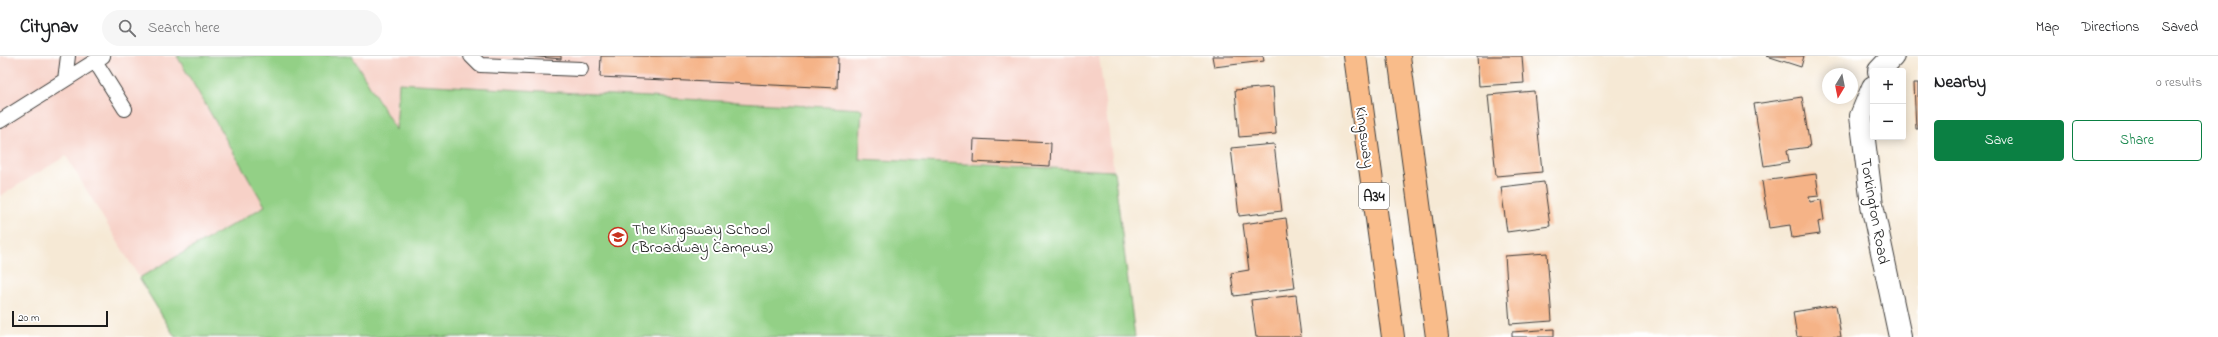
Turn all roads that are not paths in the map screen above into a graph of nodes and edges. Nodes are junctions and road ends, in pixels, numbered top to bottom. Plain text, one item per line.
1 (68, 56) edge
2 (471, 56) edge
3 (1355, 56) edge
4 (1399, 56) edge
5 (1893, 56) edge
6 (99, 58) edge
7 (1882, 68) edge
8 (581, 69) dead end
9 (65, 80) junction
10 (1870, 94) edge
11 (125, 109) dead end
12 (0, 121) edge
13 (1393, 337) edge
14 (1437, 337) edge
15 (1900, 337) edge

1 - 9 lane
2 - 8 lane
3 - 13 highway, Kingsway / A34
4 - 14 highway
5 - 7 street
6 - 9 lane
6 - 11 lane
9 - 12 lane
10 - 15 street, Torkington Road

